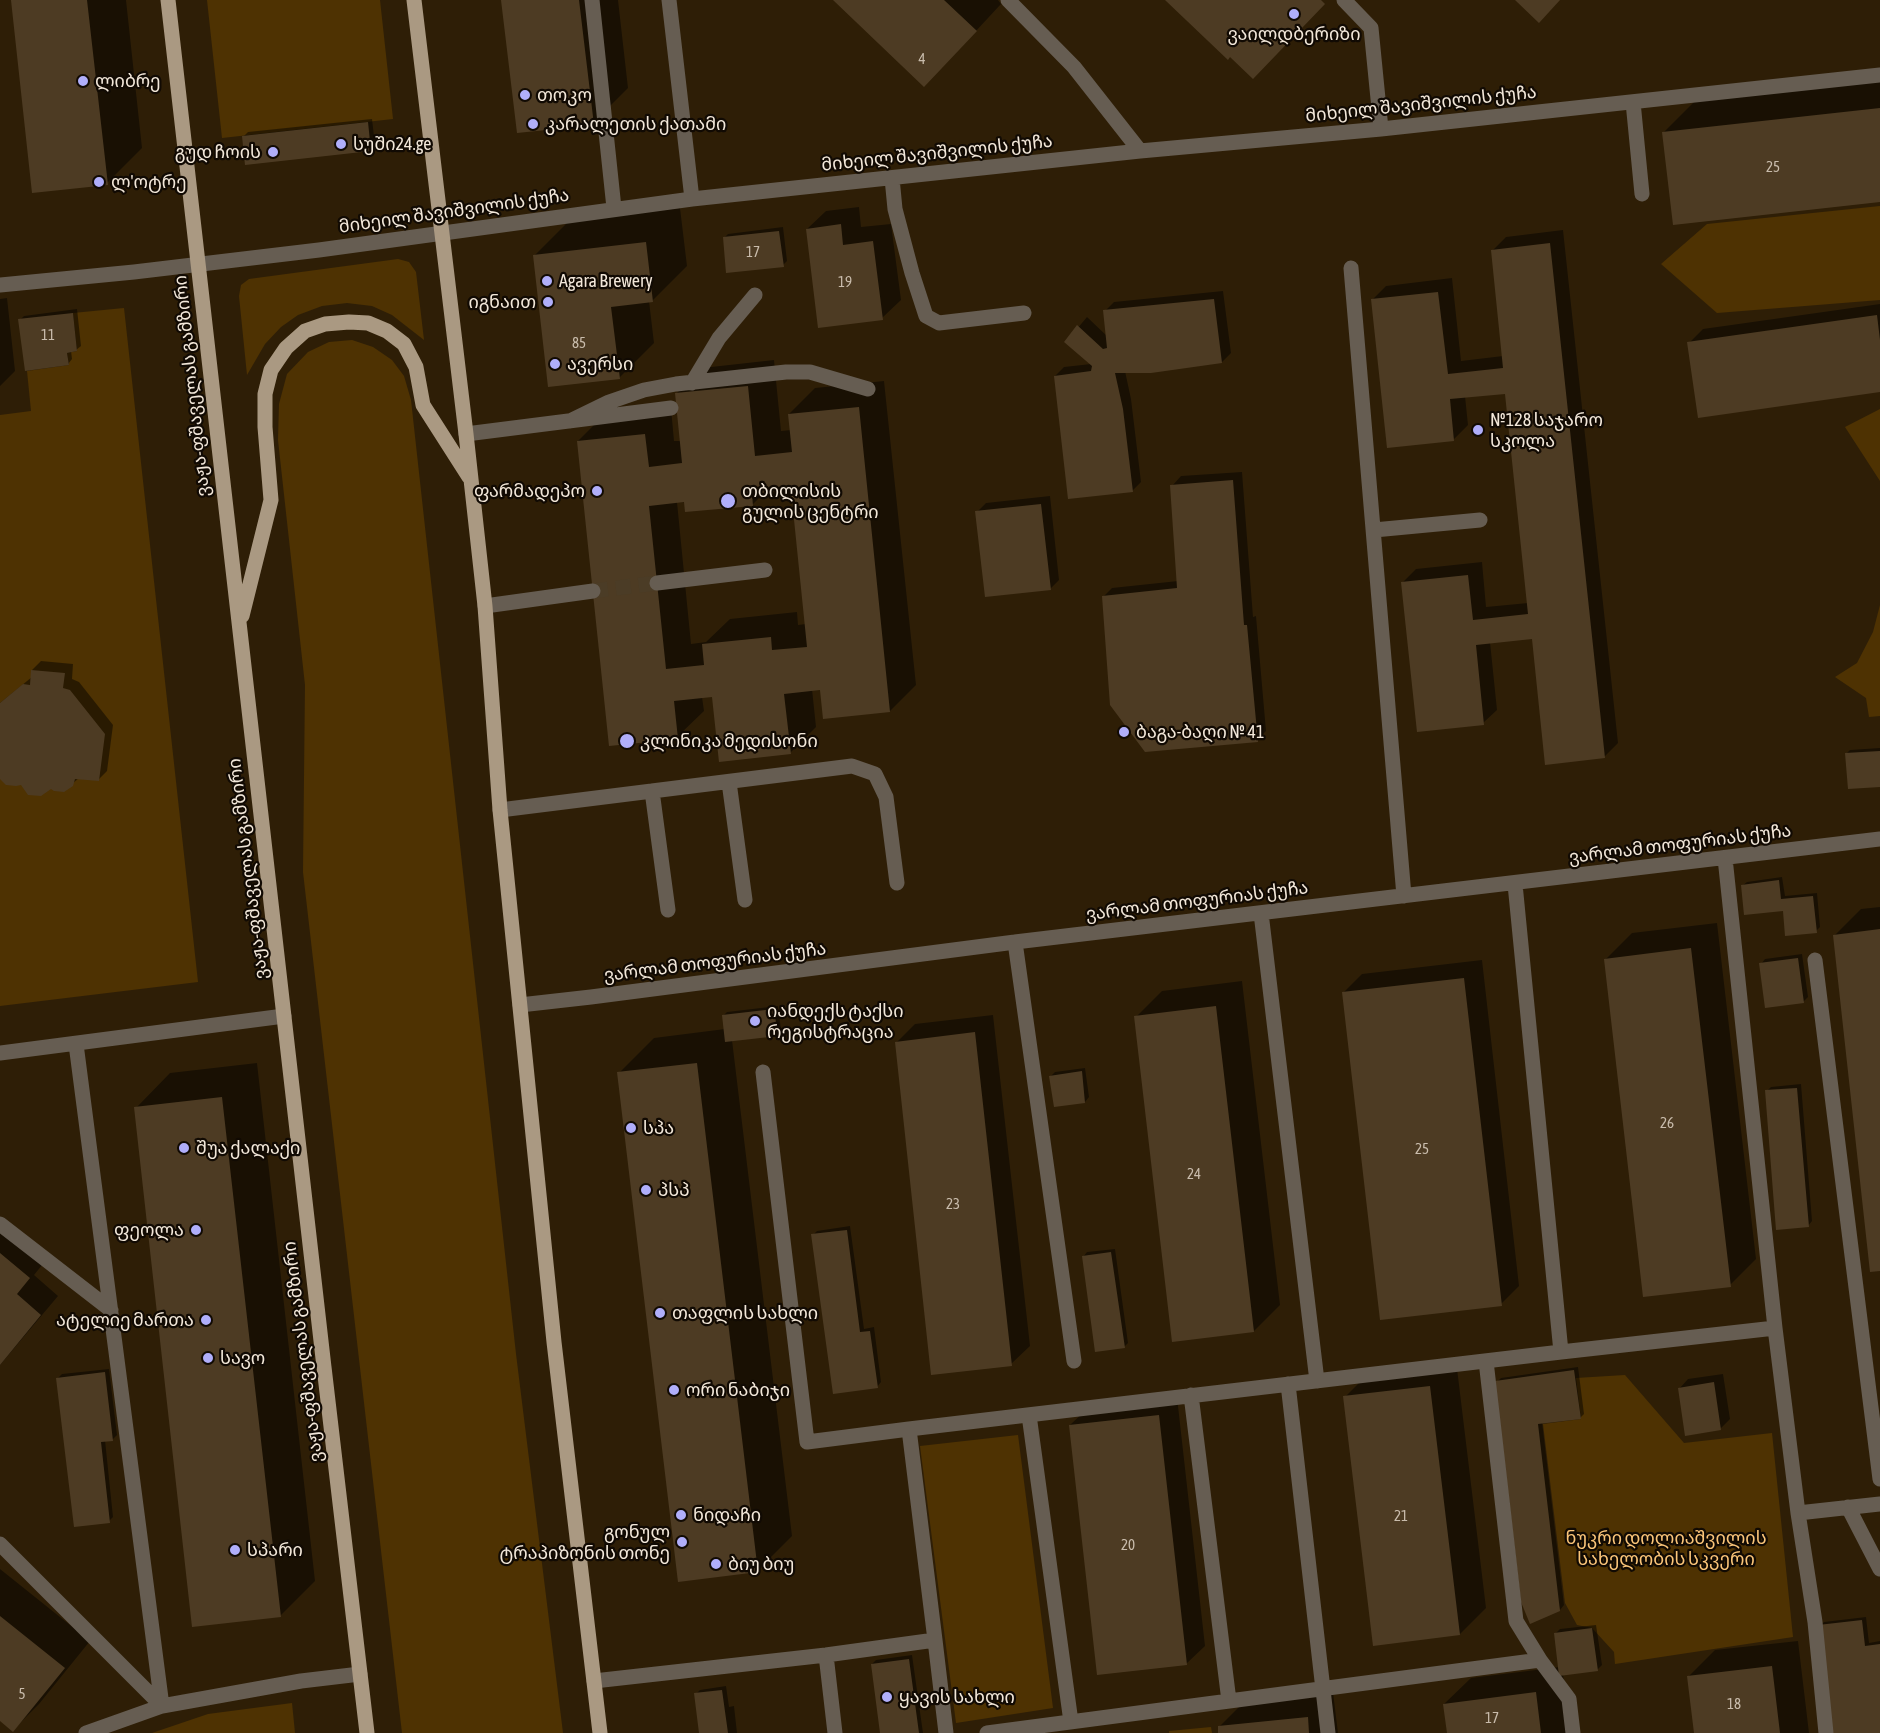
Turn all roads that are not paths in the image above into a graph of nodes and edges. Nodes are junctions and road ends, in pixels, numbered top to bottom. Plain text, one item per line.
1 (168, 0) edge
2 (414, 0) edge
3 (592, 0) edge
4 (669, 0) edge
5 (1008, 0) edge
6 (1344, 0) edge
7 (1880, 75) edge
8 (1633, 102) junction
9 (1381, 129) junction
10 (1140, 151) junction
11 (892, 178) junction
12 (1642, 194) dead end
13 (692, 199) junction
14 (614, 208) junction
15 (442, 233) junction
16 (198, 264) junction
17 (1351, 268) dead end
18 (0, 281) edge
19 (754, 295) dead end
20 (1024, 313) dead end
21 (692, 383) junction
22 (868, 389) dead end
23 (671, 408) dead end
24 (570, 421) junction
25 (466, 434) junction
26 (471, 479) junction
27 (1480, 520) dead end
28 (1374, 530) junction
29 (765, 570) dead end
30 (657, 583) tunnel mouth
31 (593, 591) tunnel mouth
32 (485, 606) junction
33 (239, 626) junction
34 (729, 782) junction
35 (652, 792) junction
36 (500, 810) junction
37 (1880, 839) edge
38 (1725, 858) junction
39 (897, 884) dead end
40 (1515, 884) junction
41 (1404, 896) junction
42 (745, 900) dead end
43 (668, 910) dead end
44 (1261, 913) junction
45 (1015, 942) junction
46 (1815, 960) dead end
47 (520, 1005) junction
48 (284, 1016) junction
49 (76, 1044) junction
50 (0, 1053) edge
51 (763, 1072) dead end
52 (0, 1224) edge
53 (111, 1310) junction
54 (1775, 1329) junction
55 (1561, 1352) junction
56 (1074, 1361) dead end
57 (1486, 1362) junction
58 (1317, 1381) junction
59 (1288, 1384) junction
60 (1191, 1395) junction
61 (1029, 1415) junction
62 (909, 1429) junction
63 (1880, 1479) edge
64 (1880, 1504) edge
65 (1848, 1508) junction
66 (1798, 1513) junction
67 (0, 1544) edge
68 (1880, 1569) edge
69 (935, 1640) junction
70 (826, 1655) junction
71 (1540, 1660) junction
72 (360, 1674) junction
73 (594, 1682) junction
74 (1323, 1688) junction
75 (1229, 1701) junction
76 (162, 1706) junction
77 (1071, 1722) junction
78 (86, 1733) edge
79 (367, 1733) edge
80 (600, 1733) edge
81 (835, 1733) edge
82 (946, 1733) edge
83 (987, 1733) edge
84 (1328, 1733) edge
85 (1573, 1733) edge
86 (1826, 1733) edge

1 - 16 main road, ვაჟა-ფშაველას გამზირი
2 - 15 main road
3 - 14 street
4 - 13 street
5 - 10 street
6 - 9 street
7 - 8 street, მიხეილ შავიშვილის ქუჩა
8 - 9 street, მიხეილ შავიშვილის ქუჩა
8 - 12 street
9 - 10 street, მიხეილ შავიშვილის ქუჩა
10 - 11 street, მიხეილ შავიშვილის ქუჩა
11 - 13 street, მიხეილ შავიშვილის ქუჩა
11 - 20 street
13 - 14 street, მიხეილ შავიშვილის ქუჩა
14 - 15 street, მიხეილ შავიშვილის ქუჩა
15 - 16 street, მიხეილ შავიშვილის ქუჩა
15 - 25 main road
16 - 18 street, მიხეილ შავიშვილის ქუჩა
16 - 33 main road, ვაჟა-ფშაველას გამზირი
17 - 28 street
19 - 21 street
21 - 22 street
21 - 24 street
23 - 24 street
24 - 25 street
25 - 26 main road
26 - 32 main road
26 - 33 main road
27 - 28 street
28 - 41 street
29 - 30 street
31 - 32 street
32 - 36 main road
33 - 48 main road, ვაჟა-ფშაველას გამზირი
34 - 35 street
34 - 39 street
34 - 42 street
35 - 36 street
35 - 43 street
36 - 47 main road
37 - 38 street, ვარლამ თოფურიას ქუჩა
38 - 40 street, ვარლამ თოფურიას ქუჩა
38 - 54 street
40 - 41 street, ვარლამ თოფურიას ქუჩა
40 - 55 street
41 - 44 street, ვარლამ თოფურიას ქუჩა
44 - 45 street, ვარლამ თოფურიას ქუჩა
44 - 58 street
45 - 47 street, ვარლამ თოფურიას ქუჩა
45 - 56 street
46 - 63 street
47 - 73 main road
48 - 49 street
48 - 72 main road, ვაჟა-ფშაველას გამზირი
49 - 50 street
49 - 53 street
51 - 62 street
52 - 53 street
53 - 76 street
54 - 55 street
54 - 66 street
55 - 57 street
57 - 58 street
57 - 71 street
58 - 59 street
59 - 60 street
59 - 74 street
60 - 61 street
60 - 75 street
61 - 62 street
61 - 77 street
62 - 69 street
64 - 65 street
65 - 66 street
65 - 68 street
66 - 86 street
67 - 76 street
69 - 70 street
69 - 82 street
70 - 73 street
70 - 81 street
71 - 74 street
71 - 85 street
72 - 76 street
72 - 79 main road, ვაჟა-ფშაველას გამზირი
73 - 80 main road
74 - 75 street
74 - 84 street
75 - 77 street
76 - 78 street
77 - 83 street

